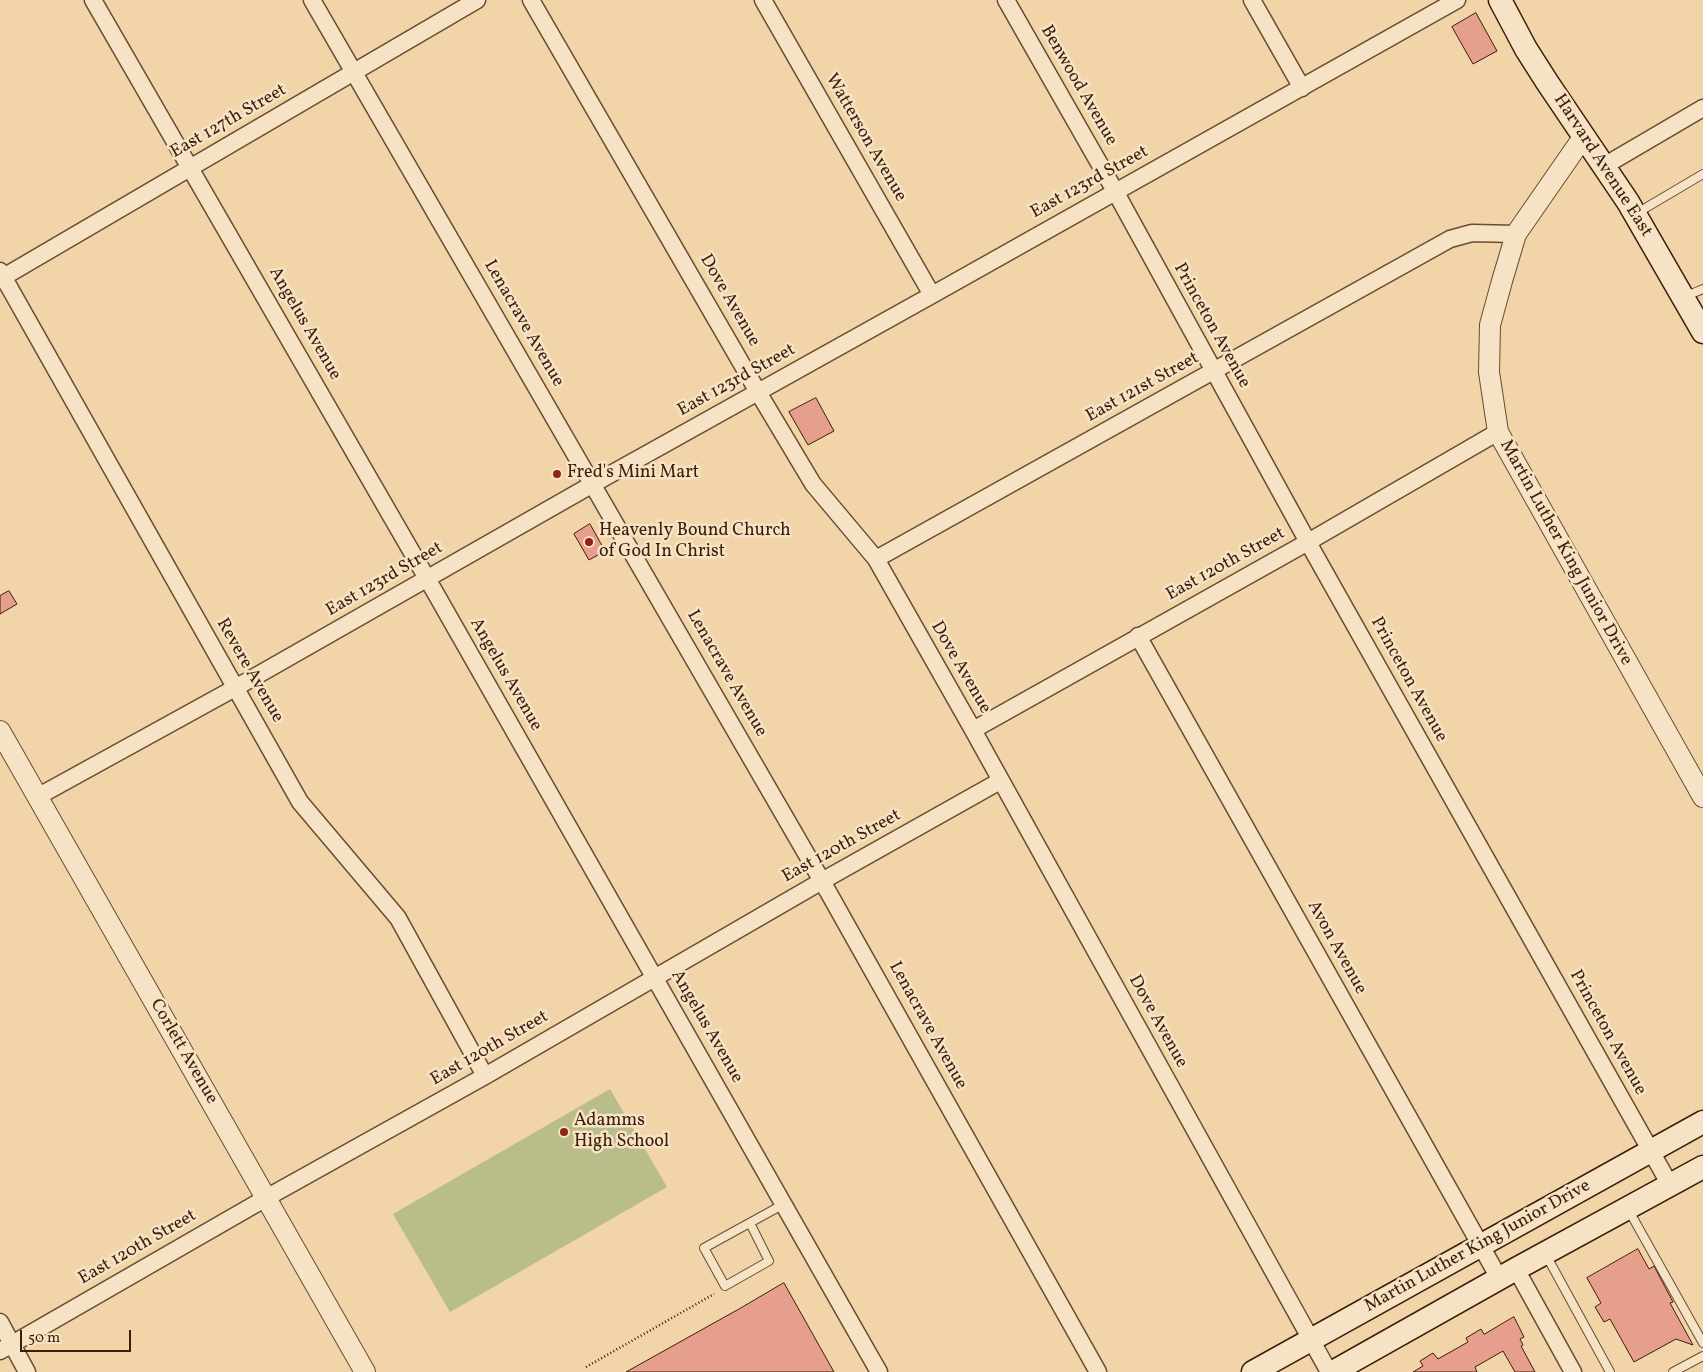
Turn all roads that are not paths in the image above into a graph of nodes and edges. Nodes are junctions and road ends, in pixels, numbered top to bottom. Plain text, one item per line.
1 (93, 0) edge
2 (312, 0) edge
3 (477, 0) edge
4 (531, 0) edge
5 (763, 0) edge
6 (1006, 0) edge
7 (1252, 0) edge
8 (1457, 0) edge
9 (1500, 0) edge
10 (354, 72) junction
11 (1302, 88) junction
12 (1703, 108) edge
13 (1584, 136) junction
14 (1604, 166) junction
15 (191, 168) junction
16 (1703, 174) edge
17 (1115, 192) junction
18 (1635, 214) junction
19 (1516, 234) junction
20 (1, 276) edge
21 (1693, 293) edge
22 (932, 295) junction
23 (1703, 332) edge
24 (1213, 372) junction
25 (758, 392) junction
26 (1498, 432) junction
27 (592, 484) junction
28 (1308, 542) junction
29 (876, 559) junction
30 (427, 579) junction
31 (1138, 636) junction
32 (235, 688) junction
33 (972, 730) junction
34 (2, 740) edge
35 (1000, 781) junction
36 (37, 797) junction
37 (1703, 797) edge
38 (822, 881) junction
39 (655, 977) junction
40 (485, 1076) junction
41 (1703, 1122) edge
42 (1651, 1151) junction
43 (1703, 1167) edge
44 (1670, 1185) junction
45 (266, 1198) junction
46 (784, 1204) junction
47 (1628, 1208) junction
48 (750, 1223) junction
49 (1481, 1246) junction
50 (1545, 1253) junction
51 (1508, 1274) junction
52 (0, 1322) edge
53 (1311, 1339) junction
54 (1703, 1343) edge
55 (6, 1347) edge
56 (1703, 1356) edge
57 (28, 1372) edge
58 (365, 1372) edge
59 (879, 1372) edge
60 (1098, 1372) edge
61 (1253, 1372) edge
62 (1331, 1372) edge
63 (1574, 1372) edge
64 (1610, 1372) edge
65 (1673, 1372) edge

1 - 15 street, Angelus Avenue
2 - 10 street, Lenacrave Avenue
3 - 10 street, East 127th Street
4 - 25 street, Dove Avenue
5 - 22 street, Watterson Avenue
6 - 17 street, Benwood Avenue
7 - 11 street
8 - 11 street, East 123rd Street
9 - 13 main road, Harvard Avenue East
10 - 15 street, East 127th Street
10 - 27 street, Lenacrave Avenue
11 - 17 street, East 123rd Street
12 - 14 street
13 - 14 main road, Harvard Avenue East
13 - 19 street, Martin Luther King Junior Drive
14 - 18 main road, Harvard Avenue East
15 - 20 street, East 127th Street
15 - 30 street, Angelus Avenue
16 - 18 lane
17 - 22 street, East 123rd Street
17 - 24 street, Princeton Avenue
18 - 21 main road, Harvard Avenue East
19 - 24 street, East 121st Street
19 - 26 street, Martin Luther King Junior Drive
20 - 32 street, Revere Avenue
21 - 23 main road, Harvard Avenue East
22 - 25 street, East 123rd Street
24 - 28 street, Princeton Avenue
24 - 29 street, East 121st Street
25 - 27 street, East 123rd Street
25 - 29 street, Dove Avenue
26 - 28 street, East 120th Street
26 - 37 street, Martin Luther King Junior Drive
27 - 30 street, East 123rd Street
27 - 38 street, Lenacrave Avenue
28 - 31 street, East 120th Street
28 - 42 street, Princeton Avenue
29 - 33 street, Dove Avenue
30 - 32 street, East 123rd Street
30 - 39 street, Angelus Avenue
31 - 33 street, East 120th Street
31 - 49 street, Avon Avenue
32 - 36 street, East 123rd Street
32 - 40 street, Revere Avenue
33 - 35 street, Dove Avenue
34 - 36 street, Corlett Avenue
35 - 38 street, East 120th Street
35 - 53 street, Dove Avenue
36 - 45 street, Corlett Avenue
38 - 39 street, East 120th Street
38 - 60 street, Lenacrave Avenue
39 - 40 street, East 120th Street
39 - 46 street, Angelus Avenue
40 - 45 street, East 120th Street
41 - 42 main road, Martin Luther King Junior Drive
42 - 44 street, Princeton Avenue
42 - 49 main road, Martin Luther King Junior Drive
43 - 44 main road
44 - 47 main road
45 - 55 street, East 120th Street
45 - 58 street, Corlett Avenue
46 - 48 lane
46 - 59 street, Angelus Avenue
47 - 50 main road
47 - 54 lane
48 - 48 lane
49 - 51 street, Avon Avenue
49 - 53 main road, Martin Luther King Junior Drive
50 - 51 main road
50 - 64 lane
51 - 62 main road
51 - 63 street, Avon Avenue
52 - 55 street
53 - 61 main road, Martin Luther King Junior Drive
53 - 62 street, Dove Avenue
55 - 57 street
56 - 65 lane

